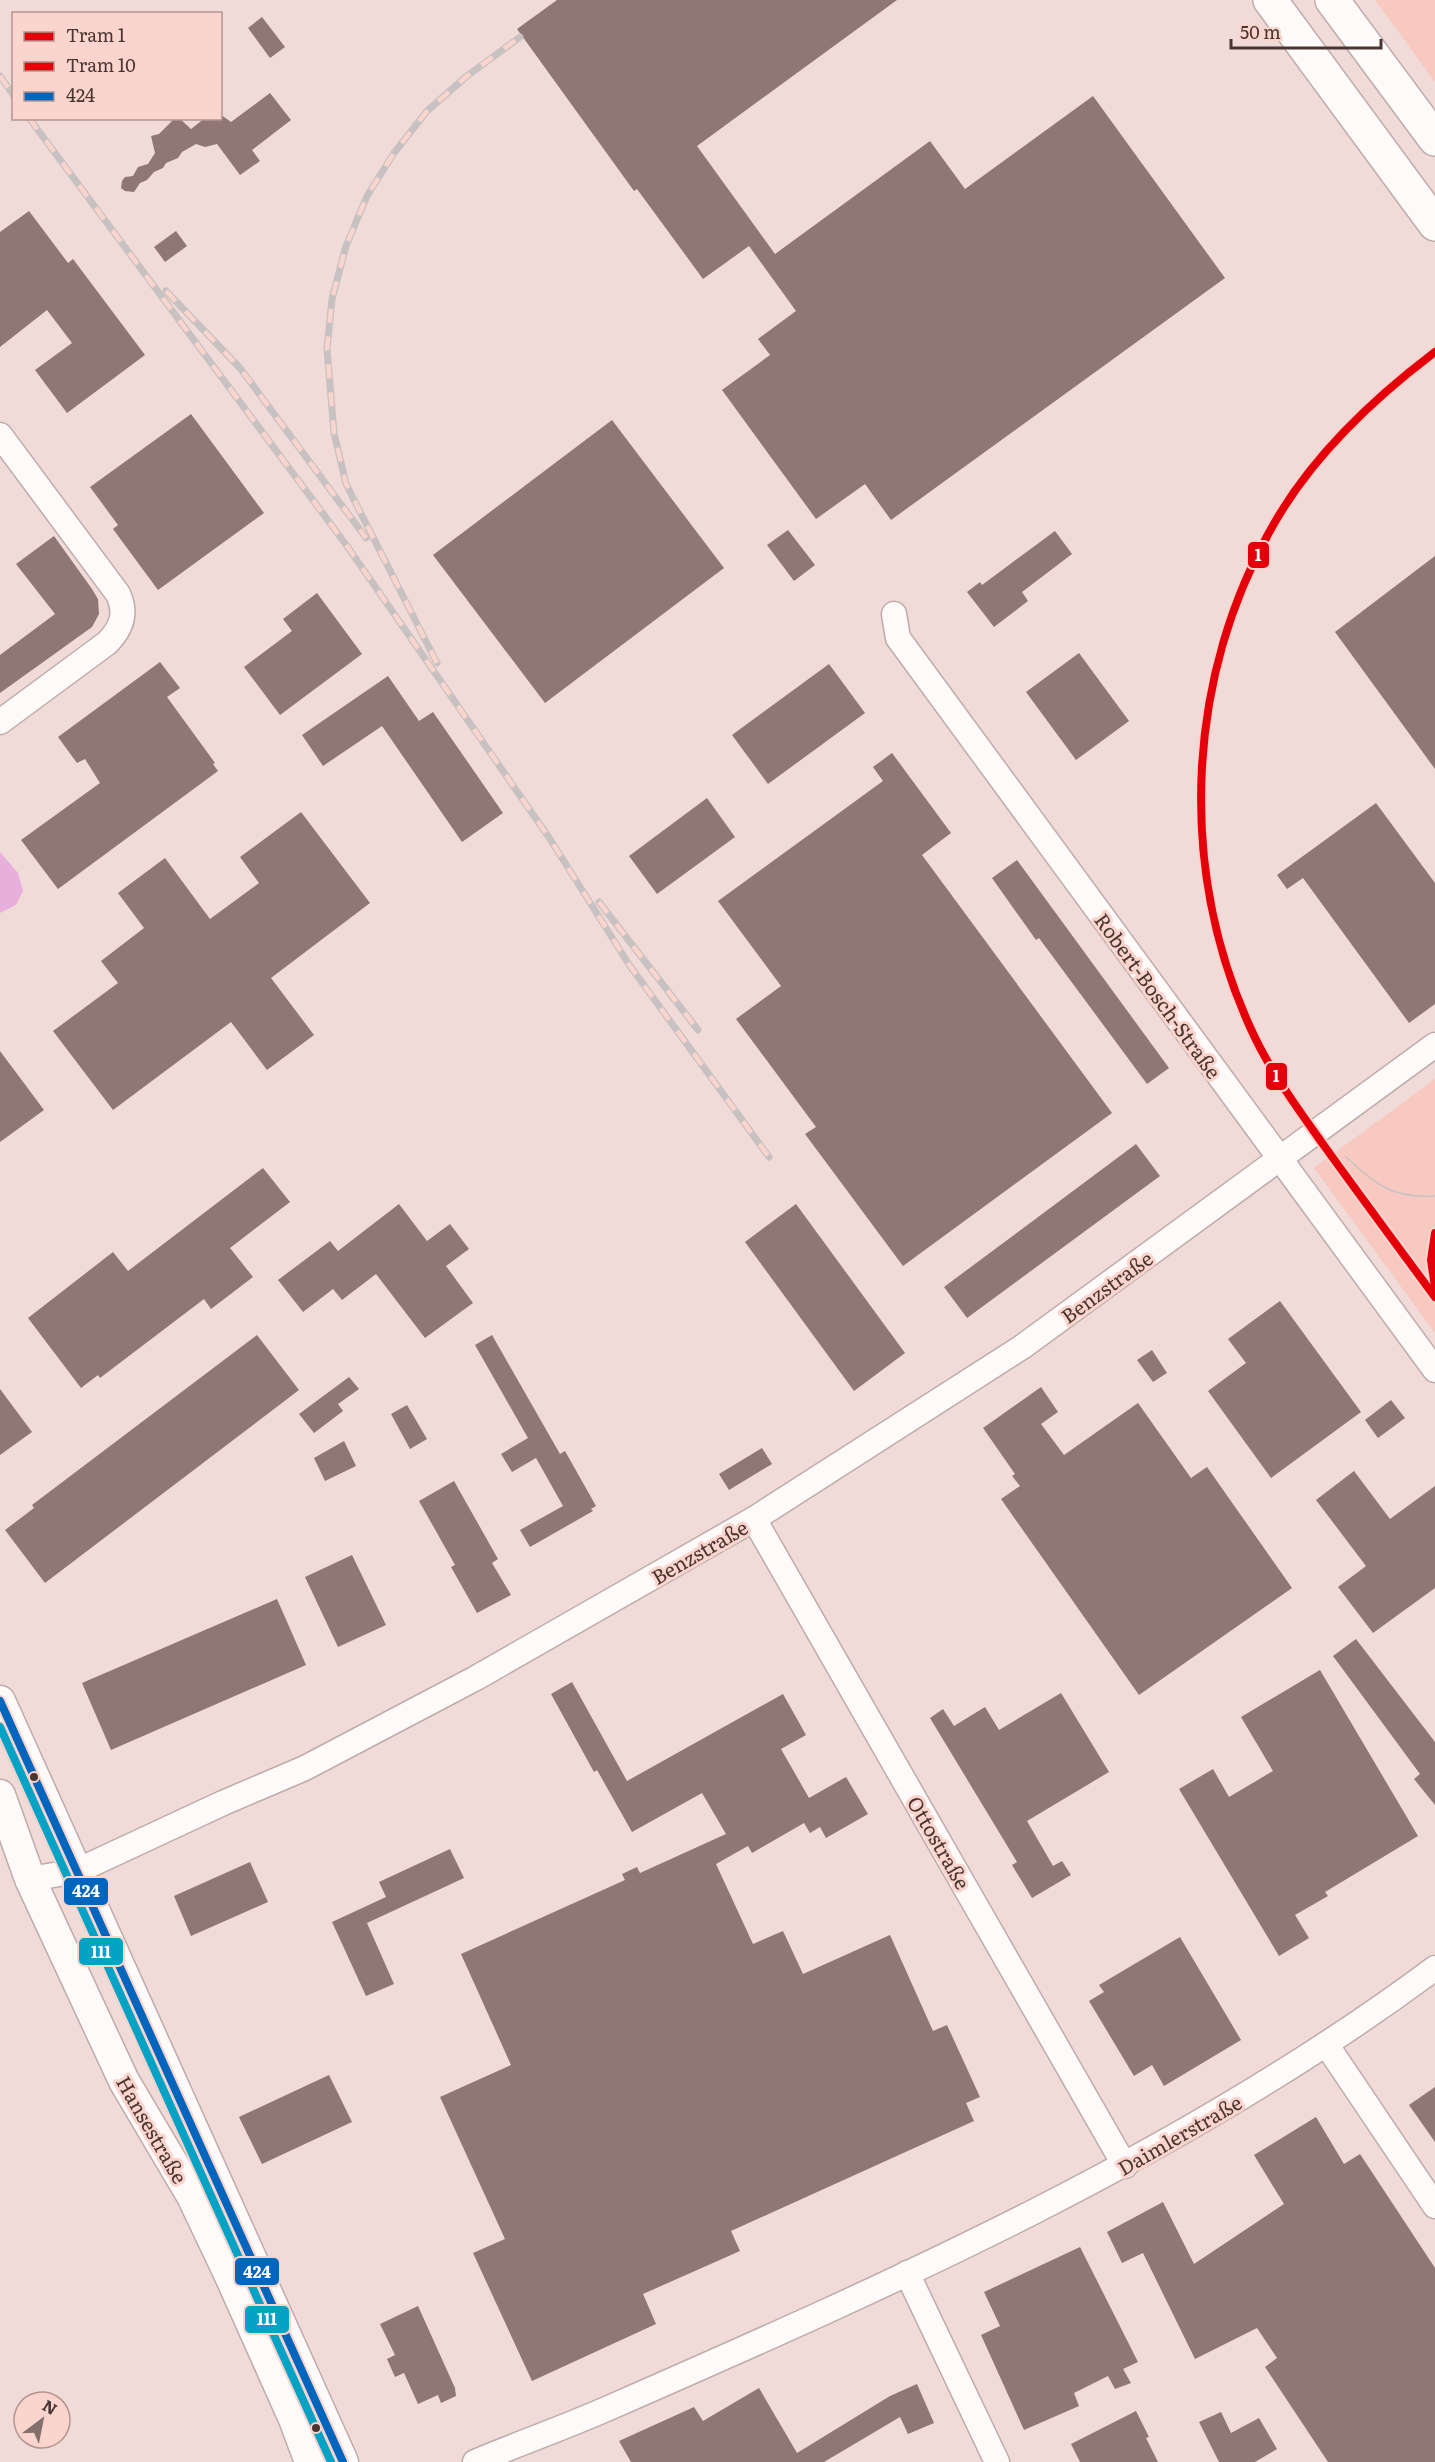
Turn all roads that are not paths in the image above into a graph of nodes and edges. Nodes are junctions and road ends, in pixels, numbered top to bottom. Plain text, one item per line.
1 (1270, 0) edge
2 (1332, 0) edge
3 (1435, 139) edge
4 (1435, 224) edge
5 (0, 435) edge
6 (894, 614) dead end
7 (0, 722) edge
8 (1435, 1045) edge
9 (1279, 1159) junction
10 (1435, 1370) edge
11 (754, 1519) junction
12 (0, 1701) edge
13 (0, 1795) edge
14 (77, 1871) junction
15 (30, 1879) junction
16 (1435, 1968) edge
17 (1326, 2044) junction
18 (1125, 2166) junction
19 (1435, 2206) edge
20 (908, 2273) junction
21 (310, 2462) edge
22 (343, 2462) edge
23 (475, 2462) edge
24 (997, 2462) edge

1 - 4 highway
2 - 3 highway
5 - 7 street
6 - 9 street, Robert-Bosch-Straße
8 - 9 street, Benzstraße
9 - 10 street, Robert-Bosch-Straße
9 - 11 street, Benzstraße
11 - 14 street, Benzstraße
11 - 18 street, Ottostraße
12 - 14 main road, Hansestraße
13 - 15 main road, Hansestraße
14 - 15 street, Benzstraße
14 - 22 main road, Hansestraße
15 - 21 main road, Hansestraße
16 - 17 street, Daimlerstraße
17 - 18 street, Daimlerstraße
17 - 19 street
18 - 20 street, Daimlerstraße
20 - 23 street, Daimlerstraße
20 - 24 street

